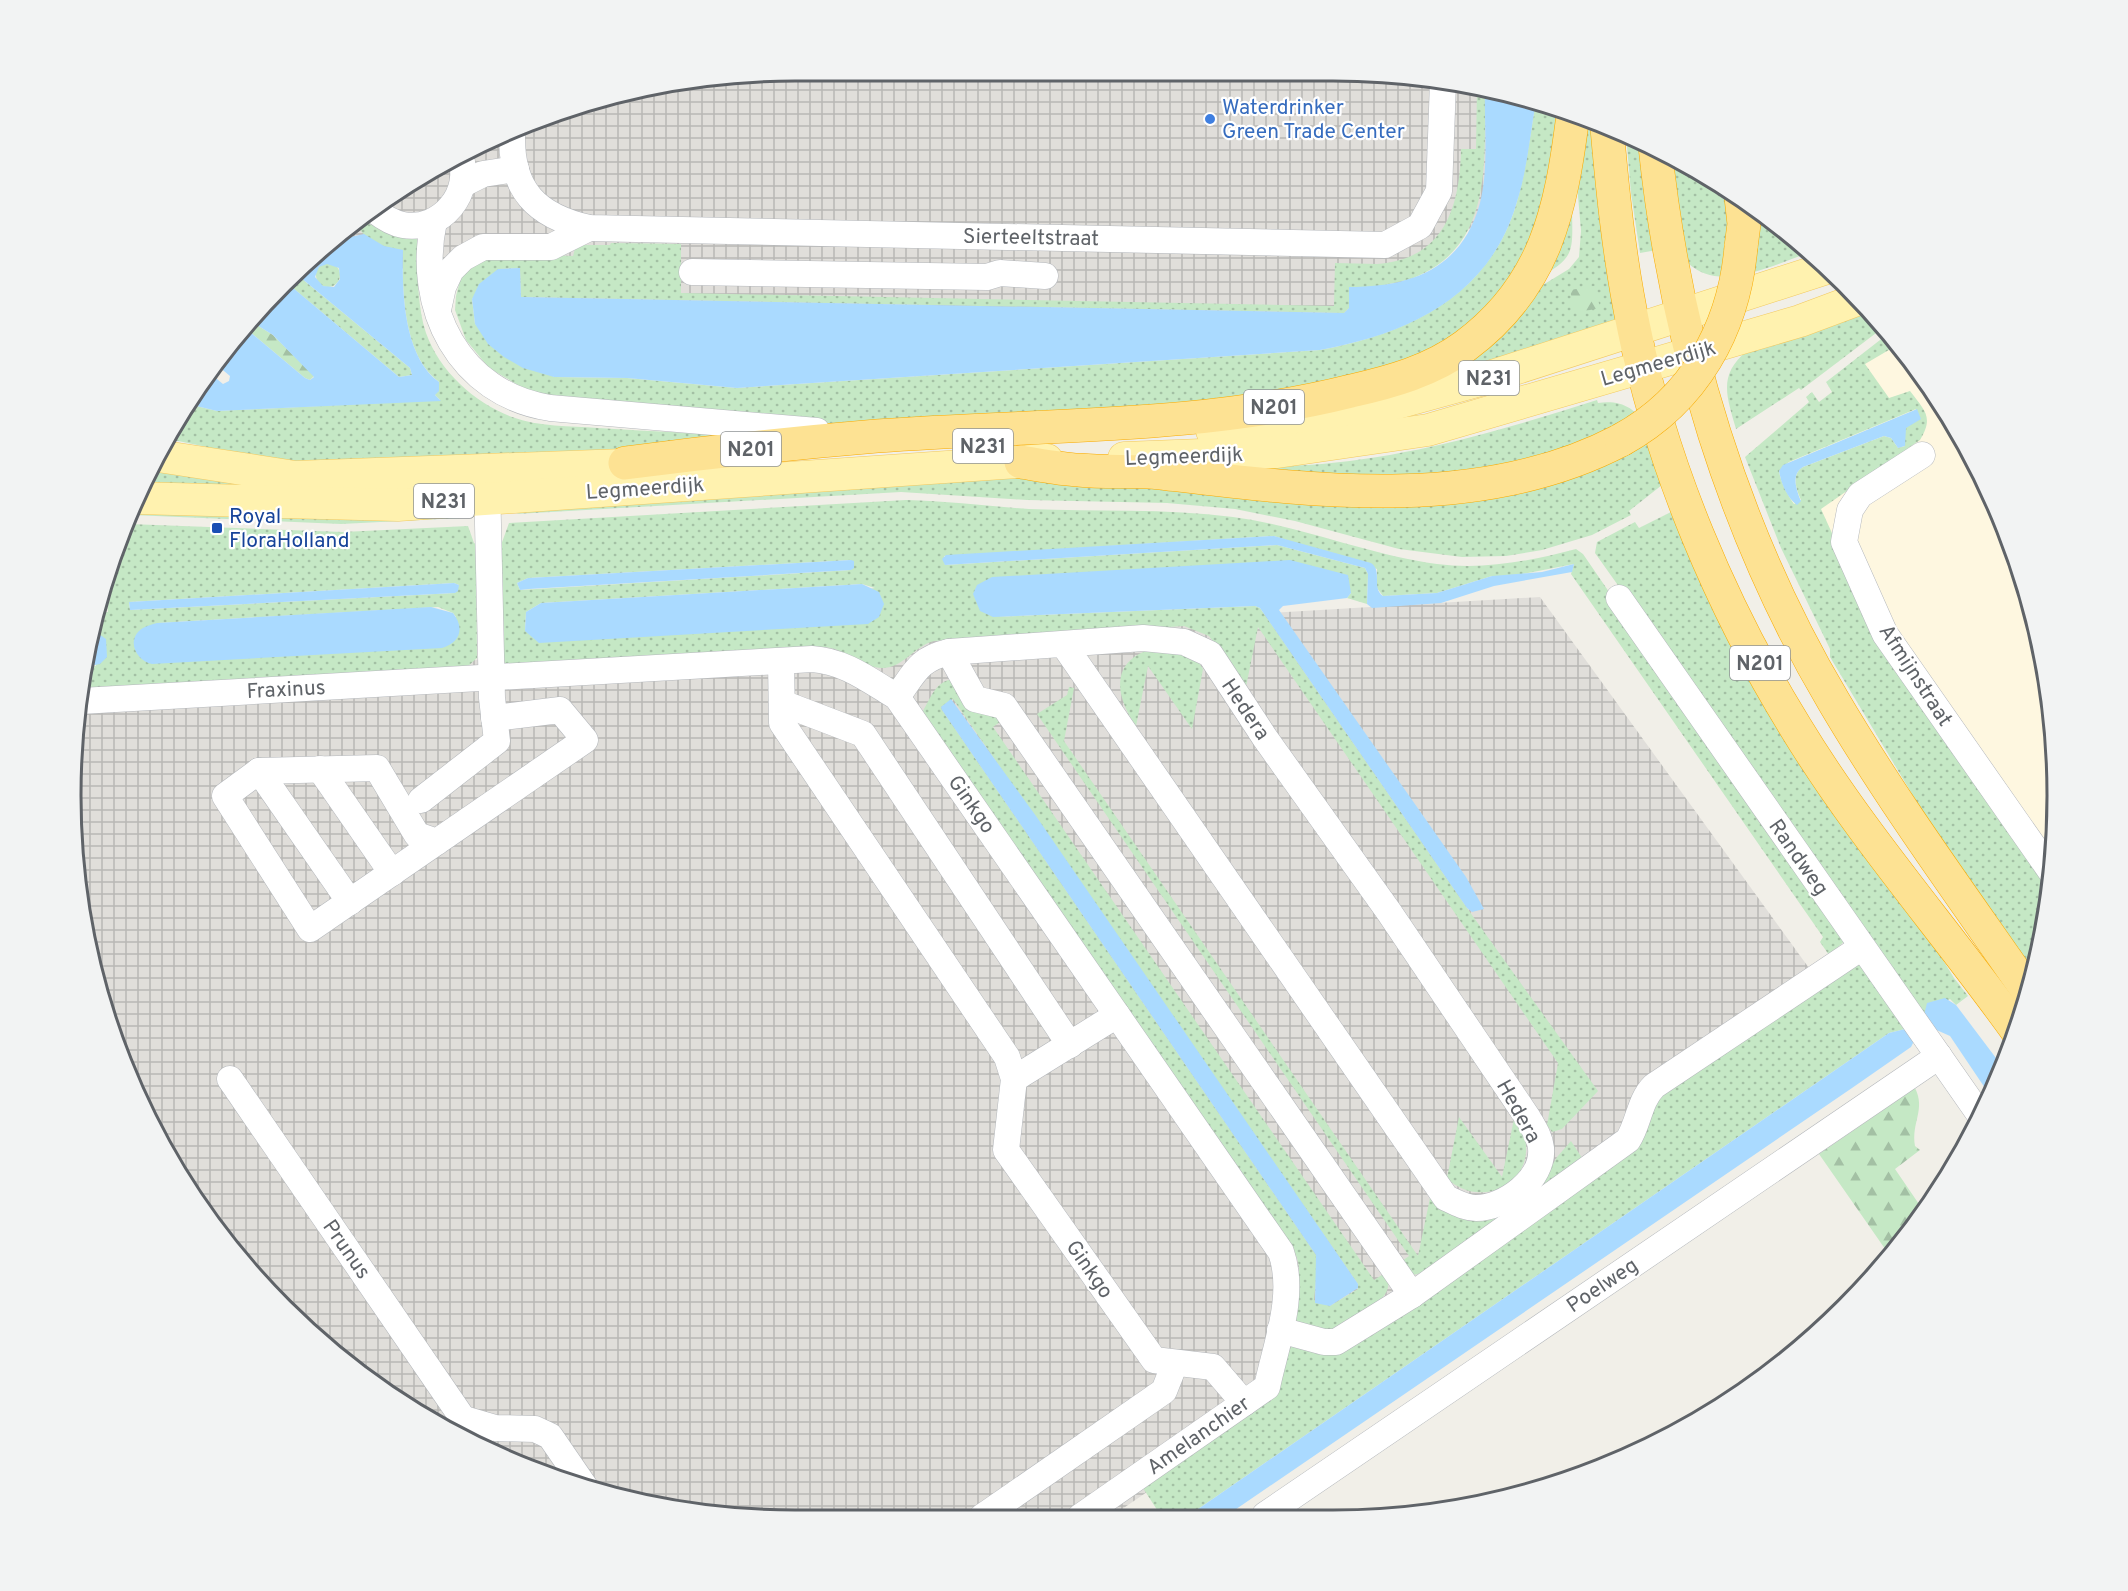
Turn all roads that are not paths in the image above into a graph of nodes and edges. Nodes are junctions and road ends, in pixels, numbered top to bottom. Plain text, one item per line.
1 (1443, 90) edge
2 (1573, 123) edge
3 (1608, 136) edge
4 (512, 140) edge
5 (1657, 159) edge
6 (461, 165) edge
7 (516, 169) junction
8 (463, 184) junction
9 (1743, 211) edge
10 (380, 215) edge
11 (434, 221) junction
12 (589, 228) junction
13 (1047, 237) junction
14 (1818, 271) edge
15 (692, 272) dead end
16 (1850, 302) edge
17 (438, 310) junction
18 (1682, 313) junction
19 (1634, 330) junction
20 (1691, 354) junction
21 (1643, 369) junction
22 (877, 436) junction
23 (1922, 455) dead end
24 (167, 457) edge
25 (1021, 462) junction
26 (625, 463) junction
27 (487, 485) junction
28 (146, 498) edge
29 (1618, 598) dead end
30 (1064, 645) junction
31 (948, 652) junction
32 (781, 661) junction
33 (491, 678) junction
34 (897, 697) junction
35 (87, 701) edge
36 (782, 703) junction
37 (494, 718) junction
38 (320, 769) junction
39 (259, 771) junction
40 (421, 800) dead end
41 (437, 843) junction
42 (2043, 861) edge
43 (392, 873) junction
44 (350, 902) junction
45 (1862, 947) junction
46 (2022, 983) edge
47 (1118, 1015) junction
48 (2010, 1022) edge
49 (1070, 1045) junction
50 (1935, 1051) junction
51 (230, 1079) dead end
52 (1014, 1079) junction
53 (1975, 1108) edge
54 (1412, 1295) junction
55 (1280, 1330) junction
56 (1175, 1363) junction
57 (1244, 1403) junction
58 (464, 1419) junction
59 (473, 1433) edge
60 (578, 1476) edge
61 (992, 1510) edge
62 (1090, 1510) edge
63 (1272, 1510) edge

1 - 13 street, Sierteeltstraat
2 - 22 highway, N201
3 - 19 highway, N201
4 - 7 street, Sierteeltstraat
5 - 18 highway, N201
6 - 8 street
7 - 8 street
7 - 12 street, Sierteeltstraat
8 - 11 street
9 - 25 highway, N231, bridge
10 - 11 street
11 - 17 street
12 - 13 street, Sierteeltstraat
12 - 17 street
13 - 15 street
14 - 18 main road, Legmeerdijk / N231
16 - 20 main road, Legmeerdijk / N231
17 - 22 street
18 - 19 main road, Legmeerdijk / N231
18 - 20 highway, N201
19 - 21 highway, N201
19 - 26 main road, Legmeerdijk / N231
20 - 21 main road, Legmeerdijk / N231
20 - 46 highway, N201
21 - 25 main road, Legmeerdijk / N231
21 - 48 highway, N201
22 - 26 highway, N201
23 - 42 street, Afmijnstraat
24 - 27 main road, Legmeerdijk / N231
25 - 27 main road, Legmeerdijk / N231
26 - 27 main road, Legmeerdijk / N231
27 - 28 main road, Legmeerdijk / N231
27 - 33 street
29 - 45 street, Randweg
30 - 30 street, Hedera
30 - 31 street, Hedera
31 - 34 street, Hedera
31 - 54 street
32 - 33 street, Ginkgo
32 - 34 street, Ginkgo
32 - 36 street, Ginkgo
33 - 35 street, Fraxinus
33 - 37 street
34 - 47 street, Ginkgo
36 - 49 street
36 - 52 street, Ginkgo
37 - 40 street
37 - 41 street
38 - 39 street
38 - 41 street
38 - 43 street
39 - 44 street
39 - 44 street
41 - 43 street
43 - 44 street
45 - 50 street, Randweg
45 - 54 street
47 - 49 street
47 - 55 street, Ginkgo
49 - 52 street
50 - 53 street, Randweg
50 - 63 street, Poelweg
51 - 58 street, Prunus
52 - 56 street, Ginkgo
54 - 55 street
55 - 57 street, Amelanchier
56 - 57 street, Ginkgo
56 - 61 street
57 - 62 street, Amelanchier
58 - 59 street, Prunus
58 - 60 street

